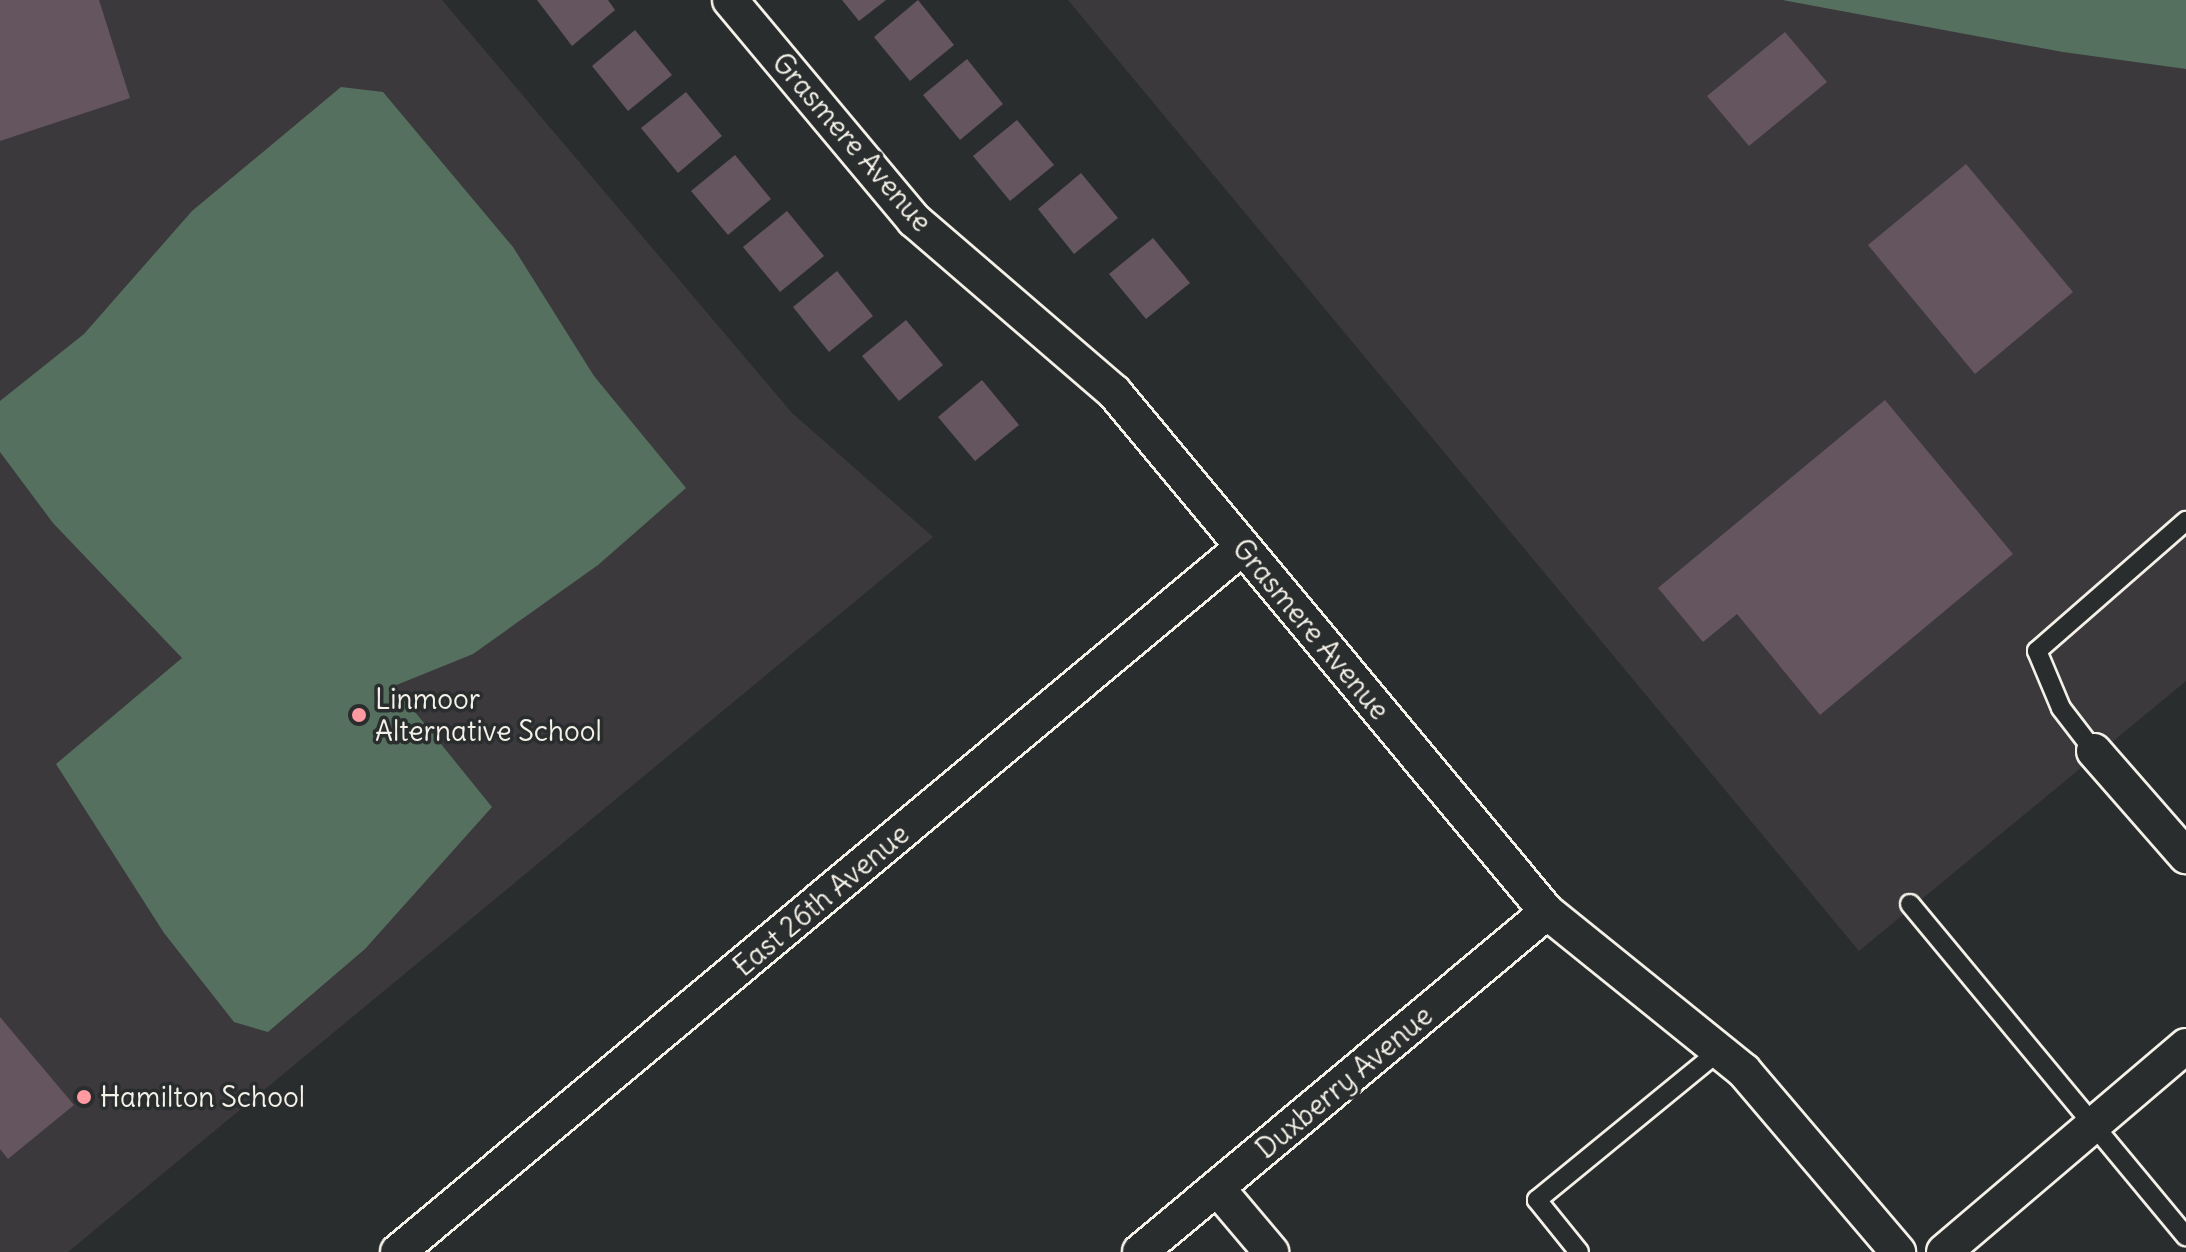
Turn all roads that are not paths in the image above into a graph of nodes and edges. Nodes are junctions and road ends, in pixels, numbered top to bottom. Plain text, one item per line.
1 (730, 0) edge
2 (2186, 521) edge
3 (1243, 547) junction
4 (2094, 751) joint
5 (2186, 856) edge
6 (1910, 904) dead end
7 (1547, 912) junction
8 (2186, 1046) edge
9 (1720, 1050) junction
10 (2093, 1125) junction
11 (1217, 1188) junction
12 (2186, 1236) edge
13 (398, 1252) edge
14 (1140, 1252) edge
15 (1271, 1252) edge
16 (1579, 1252) edge
17 (1898, 1252) edge
18 (1944, 1252) edge

1 - 3 street, Grasmere Avenue
2 - 4 lane
3 - 7 street, Grasmere Avenue
3 - 13 street, East 26th Avenue
4 - 5 street
6 - 10 lane
7 - 9 street, Grasmere Avenue
7 - 11 street, Duxberry Avenue
8 - 10 street
9 - 16 lane
9 - 17 street, Grasmere Avenue
10 - 12 lane
10 - 18 street
11 - 14 street, Duxberry Avenue
11 - 15 street

